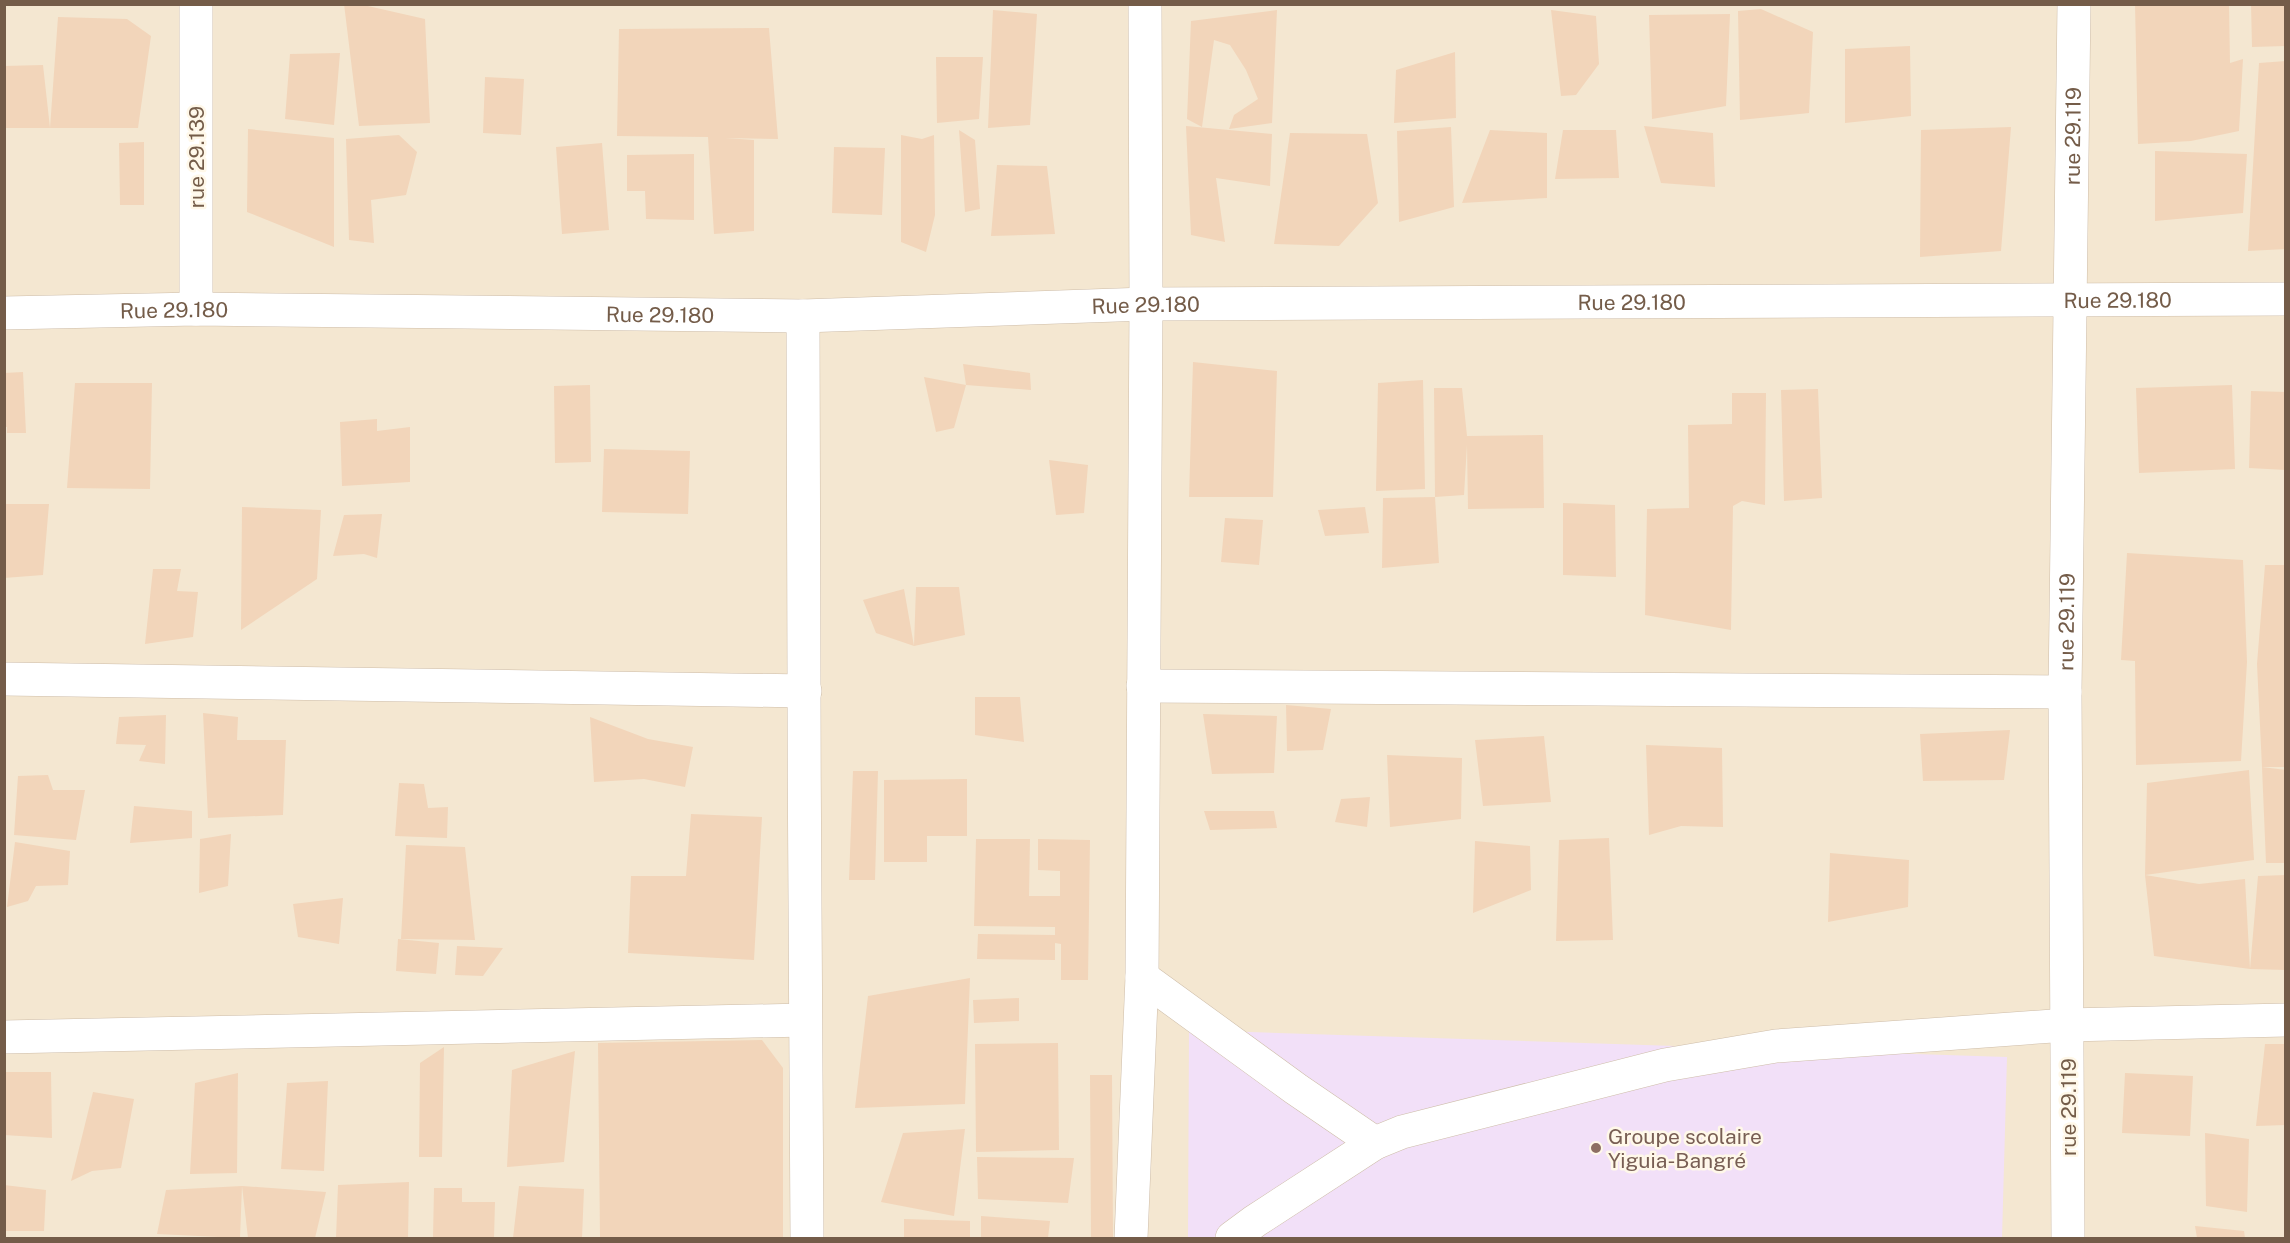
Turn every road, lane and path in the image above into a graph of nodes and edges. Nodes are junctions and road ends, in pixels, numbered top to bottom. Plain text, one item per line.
1 (196, 4) edge
2 (1145, 4) edge
3 (2074, 4) edge
4 (2286, 299) edge
5 (2071, 300) junction
6 (1146, 304) junction
7 (196, 309) junction
8 (4, 313) edge
9 (803, 316) junction
10 (4, 679) edge
11 (1143, 687) junction
12 (805, 691) junction
13 (2065, 692) junction
14 (1142, 977) junction
15 (804, 1020) junction
16 (2286, 1020) edge
17 (2067, 1025) junction
18 (4, 1036) edge
19 (1375, 1143) junction
20 (807, 1239) edge
21 (1131, 1239) edge
22 (1232, 1239) edge
23 (2068, 1239) edge

1 - 7 street, rue 29.139
2 - 6 street
3 - 5 street, rue 29.119
4 - 5 street, Rue 29.180
5 - 6 street, Rue 29.180
5 - 13 street, rue 29.119
6 - 9 street, Rue 29.180
6 - 11 street
7 - 8 street, Rue 29.180
7 - 9 street, Rue 29.180
9 - 12 street
10 - 12 street
11 - 13 street
11 - 14 street
12 - 15 street
13 - 17 street, rue 29.119
14 - 19 street
14 - 21 street
15 - 18 street
15 - 20 street
16 - 17 street
17 - 19 street
17 - 23 street, rue 29.119
19 - 22 street

